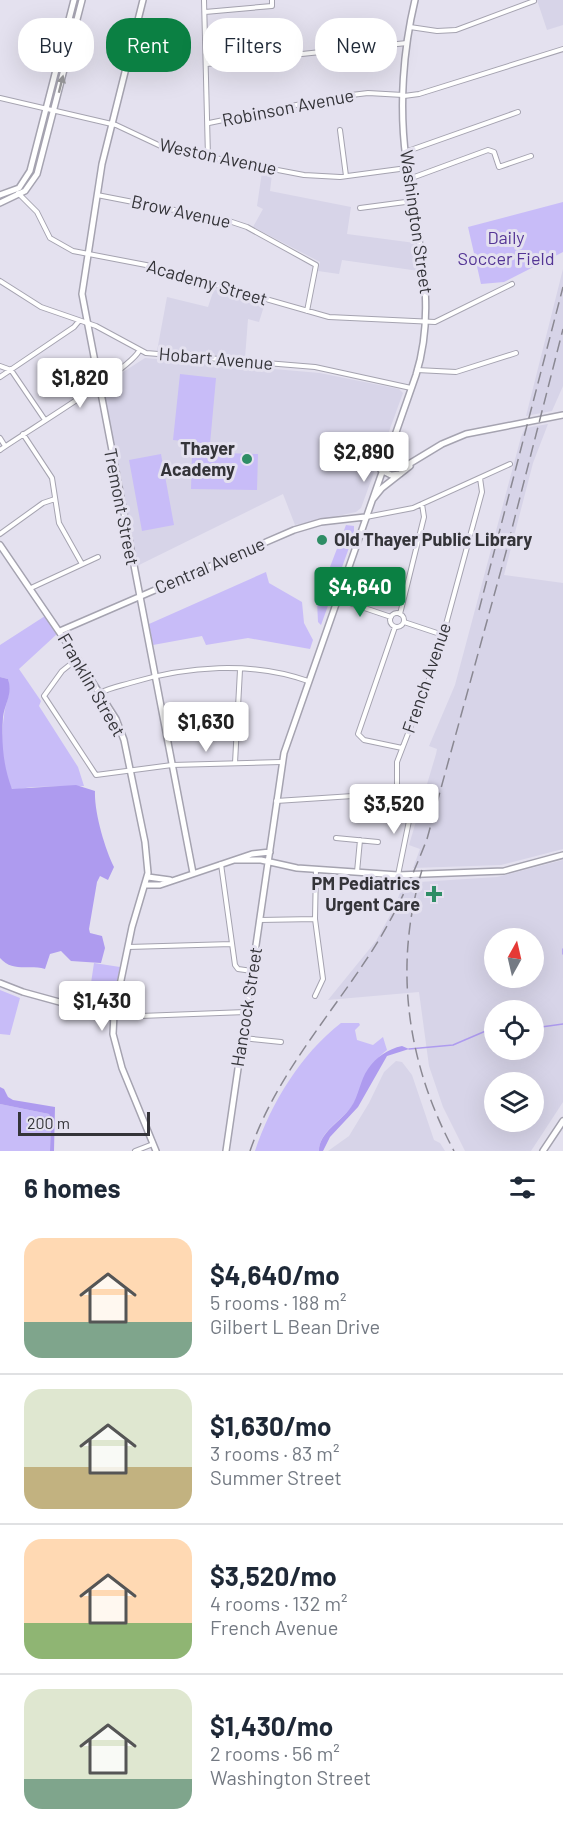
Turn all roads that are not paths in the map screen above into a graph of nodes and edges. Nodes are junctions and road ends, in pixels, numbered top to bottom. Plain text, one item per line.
1 (74, 0) edge
2 (82, 0) edge
3 (143, 0) edge
4 (204, 0) edge
5 (272, 0) edge
6 (415, 0) edge
7 (534, 1) edge
8 (205, 12) junction
9 (70, 18) edge
10 (77, 18) edge
11 (205, 18) edge
12 (409, 27) junction
13 (407, 42) junction
14 (563, 50) edge
15 (303, 53) edge
16 (56, 72) edge
17 (64, 72) edge
18 (207, 72) edge
19 (404, 95) junction
20 (0, 98) edge
21 (47, 108) junction
22 (54, 110) junction
23 (518, 112) dead end
24 (209, 123) junction
25 (112, 124) junction
26 (340, 130) dead end
27 (36, 150) junction
28 (44, 152) junction
29 (405, 152) junction
30 (531, 156) dead end
31 (208, 157) junction
32 (407, 168) junction
33 (346, 176) junction
34 (409, 179) junction
35 (17, 192) junction
36 (0, 195) edge
37 (97, 195) junction
38 (413, 201) junction
39 (0, 203) edge
40 (360, 208) dead end
41 (87, 255) junction
42 (0, 281) edge
43 (512, 284) dead end
44 (307, 311) junction
45 (79, 321) junction
46 (426, 322) junction
47 (87, 323) junction
48 (139, 351) junction
49 (516, 353) dead end
50 (0, 366) edge
51 (11, 370) junction
52 (417, 370) junction
53 (0, 377) edge
54 (98, 384) junction
55 (411, 388) junction
56 (563, 415) edge
57 (45, 420) junction
58 (23, 434) junction
59 (0, 438) edge
60 (5, 446) junction
61 (389, 447) junction
62 (0, 450) edge
63 (421, 457) junction
64 (510, 464) dead end
65 (381, 470) junction
66 (402, 473) junction
67 (480, 478) junction
68 (56, 499) junction
69 (370, 503) junction
70 (422, 504) junction
71 (365, 517) junction
72 (0, 534) edge
73 (0, 545) edge
74 (98, 557) dead end
75 (82, 564) junction
76 (31, 588) junction
77 (139, 596) junction
78 (337, 599) junction
79 (400, 614) junction
80 (391, 618) junction
81 (404, 622) junction
82 (395, 627) junction
83 (60, 631) junction
84 (443, 635) junction
85 (78, 658) junction
86 (240, 670) junction
87 (155, 675) junction
88 (308, 681) junction
89 (99, 693) junction
90 (402, 748) junction
91 (281, 762) junction
92 (235, 763) junction
93 (172, 765) junction
94 (131, 772) junction
95 (399, 793) junction
96 (276, 801) junction
97 (336, 838) dead end
98 (360, 840) junction
99 (378, 842) dead end
100 (270, 852) junction
101 (563, 855) edge
102 (236, 860) junction
103 (269, 863) junction
104 (221, 864) junction
105 (316, 869) junction
106 (193, 873) junction
107 (357, 873) junction
108 (399, 875) junction
109 (148, 877) junction
110 (172, 880) junction
111 (147, 885) junction
112 (315, 919) junction
113 (260, 920) junction
114 (232, 944) junction
115 (128, 947) junction
116 (252, 971) junction
117 (0, 983) edge
118 (122, 983) junction
119 (315, 996) dead end
120 (92, 1007) junction
121 (82, 1008) junction
122 (246, 1012) junction
123 (114, 1017) junction
124 (242, 1038) junction
125 (281, 1042) dead end
126 (563, 1121) edge
127 (153, 1144) junction
128 (135, 1151) edge
129 (156, 1151) edge
130 (226, 1151) edge
131 (543, 1151) edge

1 - 9 main road
2 - 10 main road
3 - 25 main road, Tremont Street
4 - 8 street
5 - 8 street
6 - 12 main road, Washington Street
7 - 12 street
8 - 11 street
12 - 13 main road, Washington Street
13 - 15 street
13 - 19 main road, Washington Street
14 - 19 street, Robinson Avenue
16 - 21 main road
22 -> 17 main road
18 - 24 street
19 - 24 street, Robinson Avenue
19 - 29 main road, Washington Street
20 - 21 street, Weston Avenue
21 - 22 street, Weston Avenue
21 - 27 main road
22 - 25 street, Weston Avenue
22 - 28 main road
23 - 29 street
24 - 31 street
25 - 31 street, Weston Avenue
25 - 37 main road, Tremont Street
26 - 33 street
27 - 28 main road
27 - 35 main road
28 - 35 main road
29 - 32 main road, Washington Street
30 - 34 street
31 - 33 street, Weston Avenue
32 - 33 street, Weston Avenue
32 - 34 main road, Washington Street
34 - 38 main road, Washington Street
35 - 36 main road
35 - 39 main road
35 - 41 street, Academy Street
37 - 41 main road, Tremont Street
37 - 44 street, Brow Avenue
38 - 40 street
38 - 46 main road, Washington Street
41 - 44 street, Academy Street
41 - 47 main road, Tremont Street
42 - 45 street, Hobart Avenue
43 - 46 street, Academy Street
44 - 46 street, Academy Street
45 - 47 street, Hobart Avenue
45 - 51 street
46 - 52 main road, Washington Street
47 - 48 street, Hobart Avenue
47 - 54 main road, Tremont Street
48 - 54 street
48 - 55 street, Hobart Avenue
49 - 52 street
50 - 51 street
51 - 53 street
51 - 57 street
52 - 55 main road, Washington Street
54 - 57 street
54 - 77 main road, Tremont Street
55 - 61 main road, Washington Street
56 - 63 main road
57 - 58 street
58 - 60 street
58 - 68 street
59 - 60 street
60 - 62 street
61 - 63 main road
61 - 65 main road, Washington Street
63 - 65 main road
63 - 66 main road
64 - 67 street
65 - 66 main road
65 - 69 main road, Washington Street
66 - 69 main road
67 - 70 street
67 - 84 street, French Avenue
68 - 72 street
68 - 75 street
69 - 71 main road, Washington Street
70 - 71 street
70 - 79 street
71 - 77 main road, Central Avenue
71 - 78 main road, Washington Street
73 - 76 main road, Franklin Street
74 - 75 street
75 - 76 street
76 - 83 main road, Franklin Street
77 - 83 main road, Central Avenue
77 - 87 main road, Tremont Street
78 - 80 street
78 - 88 main road, Washington Street
79 - 80 street
79 - 81 street
80 - 82 street
81 - 82 street
81 - 84 street
82 - 90 street
83 - 85 main road, Franklin Street
84 - 90 street, French Avenue
85 - 89 main road, Franklin Street
85 - 94 street
86 - 87 street
86 - 88 street
86 - 92 street
87 - 89 street
87 - 93 main road, Tremont Street
88 - 91 main road, Washington Street
89 - 94 main road, Franklin Street
90 - 95 street, French Avenue
91 - 92 street
91 - 96 main road, Washington Street
92 - 93 street
93 - 94 street
93 - 106 main road, Tremont Street
94 - 109 main road, Franklin Street
95 - 96 street
95 - 108 street, French Avenue
96 - 100 main road, Washington Street
97 - 98 street
98 - 99 street
98 - 107 street
100 - 102 main road
100 - 103 main road, Washington Street
101 - 108 main road
102 - 103 main road
102 - 104 main road
103 - 105 main road
103 - 113 main road, Hancock Street
104 - 106 main road
104 - 114 street
105 - 107 main road
105 - 112 street
106 - 110 main road
107 - 108 main road
109 - 110 main road
109 - 111 main road
110 - 111 main road
111 - 115 main road
112 - 113 street
112 - 119 street
113 - 116 main road, Hancock Street
114 - 115 street
114 - 116 street
115 - 118 main road
116 - 122 main road, Hancock Street
117 - 121 main road
118 - 120 main road
118 - 123 main road
120 - 121 main road
120 - 123 main road
121 - 123 main road
122 - 123 street
122 - 124 main road, Hancock Street
123 - 127 main road
124 - 125 street
124 - 130 main road, Hancock Street
126 - 131 main road
127 - 128 street
127 - 129 main road

